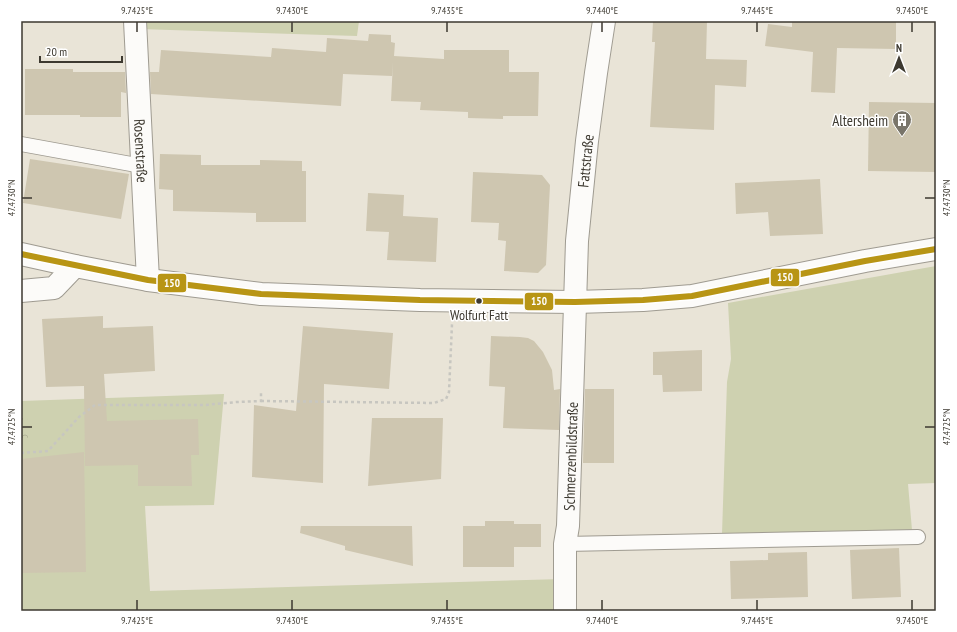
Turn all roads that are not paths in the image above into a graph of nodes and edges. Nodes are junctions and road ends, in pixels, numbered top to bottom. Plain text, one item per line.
1 (135, 21) edge
2 (604, 21) edge
3 (21, 144) edge
4 (142, 166) junction
5 (936, 249) edge
6 (21, 254) edge
7 (75, 266) junction
8 (148, 280) junction
9 (21, 291) edge
10 (575, 302) junction
11 (918, 537) dead end
12 (565, 544) junction
13 (565, 611) edge

1 - 4 street, Rosenstraße
2 - 10 street, Fattstraße
3 - 4 lane
4 - 8 street, Rosenstraße
5 - 10 street
6 - 7 street
7 - 8 street
7 - 9 street
8 - 10 street
10 - 12 street, Schmerzenbildstraße
11 - 12 lane
12 - 13 street, Schmerzenbildstraße

